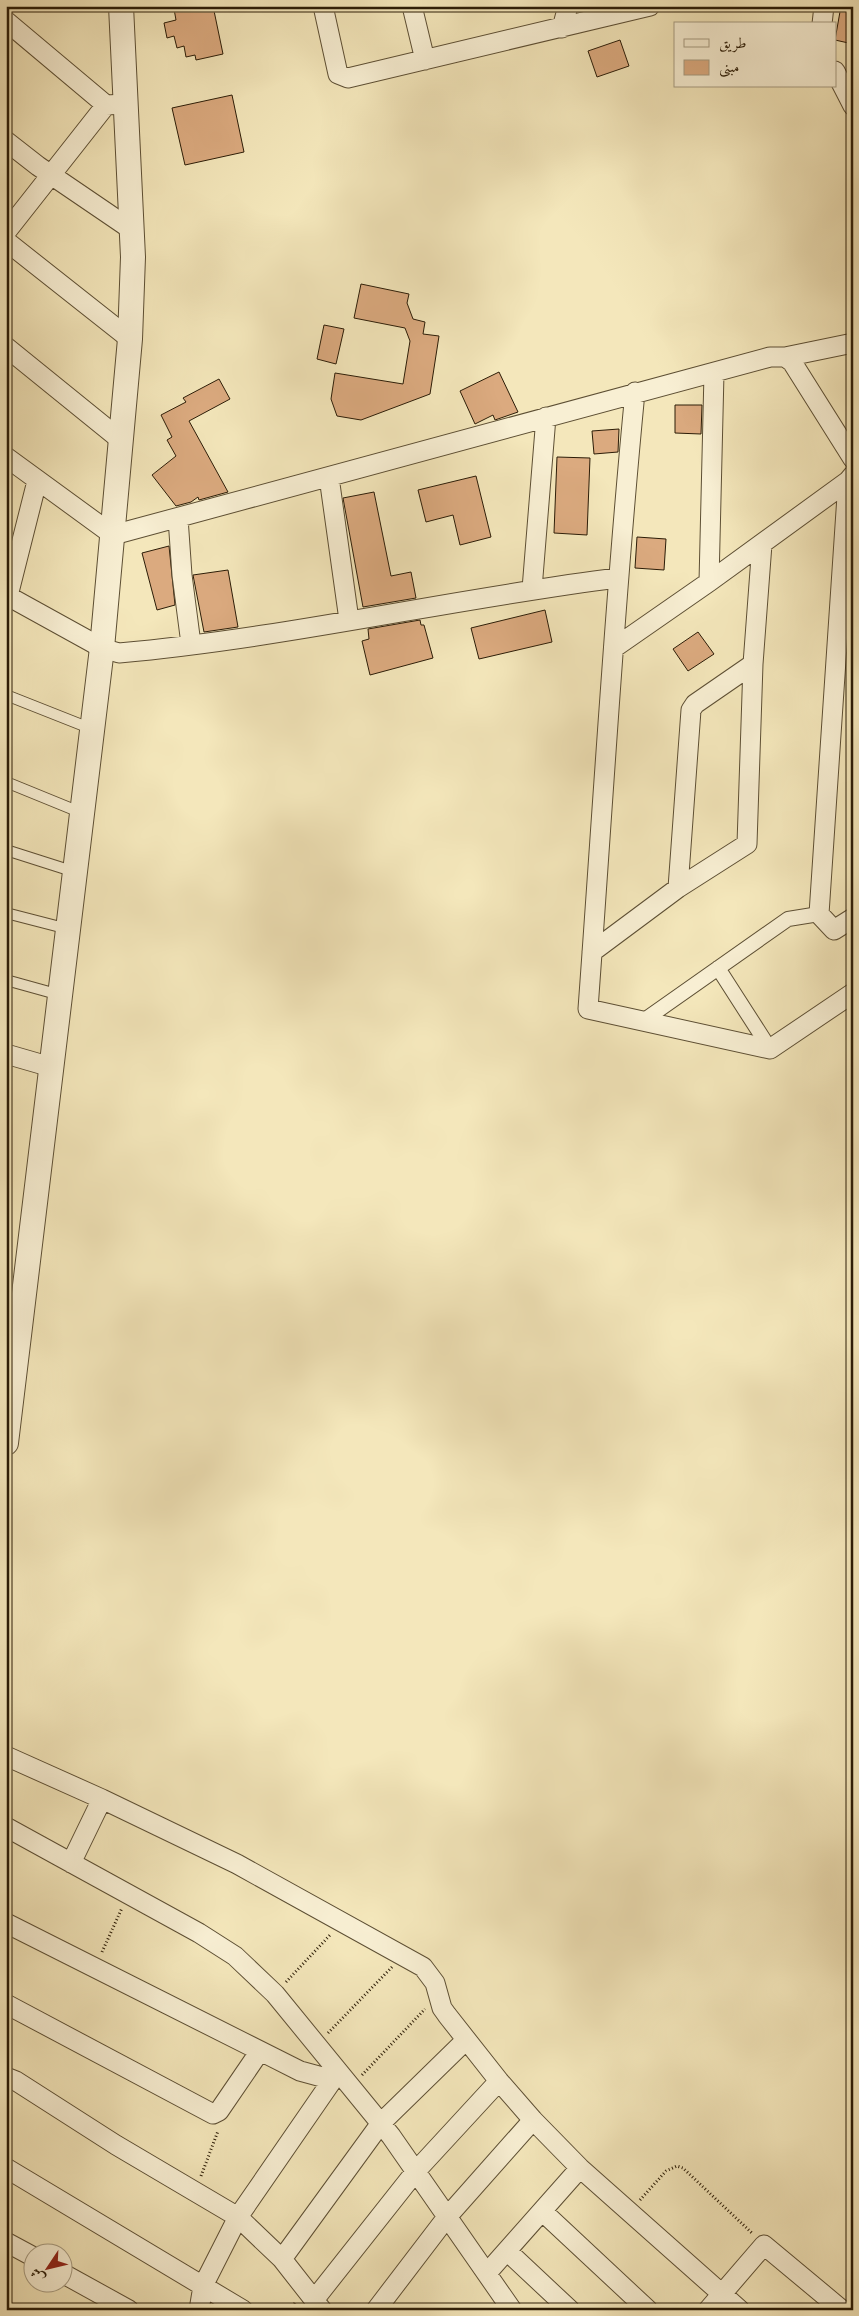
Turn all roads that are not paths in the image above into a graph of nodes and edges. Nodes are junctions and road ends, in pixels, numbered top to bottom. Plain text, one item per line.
1 (121, 6) edge
2 (323, 6) edge
3 (412, 6) edge
4 (568, 6) edge
5 (650, 6) edge
6 (824, 6) edge
7 (6, 21) edge
8 (822, 22) edge
9 (562, 28) junction
10 (425, 60) junction
11 (836, 73) edge
12 (116, 104) junction
13 (853, 106) edge
14 (6, 141) edge
15 (52, 175) junction
16 (132, 230) junction
17 (6, 232) edge
18 (6, 241) edge
19 (130, 339) junction
20 (853, 342) edge
21 (6, 347) edge
22 (785, 357) junction
23 (714, 373) junction
24 (635, 392) junction
25 (546, 417) junction
26 (122, 441) junction
27 (6, 457) edge
28 (853, 459) edge
29 (329, 477) junction
30 (850, 478) edge
31 (36, 481) junction
32 (178, 518) junction
33 (113, 535) junction
34 (762, 544) junction
35 (617, 578) junction
36 (709, 582) junction
37 (532, 589) junction
38 (7, 595) edge
39 (349, 620) junction
40 (191, 644) junction
41 (102, 648) junction
42 (614, 648) junction
43 (753, 664) junction
44 (6, 695) edge
45 (92, 729) junction
46 (6, 782) edge
47 (82, 813) junction
48 (6, 850) edge
49 (75, 872) junction
50 (678, 888) junction
51 (6, 913) edge
52 (819, 914) junction
53 (853, 918) edge
54 (68, 929) junction
55 (592, 952) junction
56 (718, 968) junction
57 (6, 980) edge
58 (853, 993) edge
59 (60, 995) junction
60 (643, 1021) junction
61 (770, 1049) junction
62 (6, 1054) edge
63 (51, 1067) junction
64 (8, 1414) edge
65 (6, 1442) edge
66 (6, 1756) edge
67 (102, 1799) junction
68 (6, 1827) edge
69 (71, 1863) junction
70 (6, 1923) edge
71 (6, 2004) edge
72 (466, 2040) junction
73 (260, 2051) junction
74 (336, 2076) junction
75 (6, 2077) edge
76 (499, 2081) junction
77 (533, 2120) junction
78 (381, 2124) junction
79 (6, 2168) edge
80 (580, 2168) junction
81 (416, 2171) junction
82 (542, 2211) junction
83 (238, 2217) junction
84 (447, 2217) junction
85 (6, 2242) edge
86 (22, 2251) edge
87 (507, 2251) junction
88 (282, 2259) junction
89 (487, 2273) junction
90 (72, 2279) edge
91 (203, 2286) junction
92 (722, 2295) junction
93 (318, 2305) edge
94 (129, 2310) edge
95 (199, 2310) edge
96 (243, 2310) edge
97 (376, 2310) edge
98 (512, 2310) edge
99 (570, 2310) edge
100 (648, 2310) edge
101 (708, 2310) edge
102 (740, 2310) edge
103 (842, 2310) edge

1 - 12 street
2 - 10 street
3 - 10 street
4 - 9 street
5 - 9 street
6 - 8 street
7 - 12 street
9 - 10 street
11 - 13 street
12 - 15 street
12 - 16 street
14 - 15 street
15 - 16 street
15 - 17 street
16 - 19 street
18 - 19 street
19 - 26 street
20 - 22 street
21 - 26 street
22 - 23 street
22 - 28 street
23 - 24 street
23 - 36 street
24 - 25 street
24 - 35 street
25 - 29 street
25 - 37 street
26 - 33 street
27 - 31 street
29 - 32 street
29 - 39 street
30 - 34 street
30 - 52 street
31 - 33 street
31 - 38 street
32 - 33 street
32 - 40 street
33 - 41 street
34 - 36 street
34 - 43 street
35 - 37 street
35 - 42 street
36 - 42 street
37 - 39 street
38 - 41 street
39 - 40 street
40 - 41 street
41 - 45 street
42 - 55 street
43 - 50 street
43 - 50 street
44 - 45 lane
45 - 47 street
46 - 47 lane
47 - 49 street
48 - 49 lane
49 - 54 street
50 - 55 street
51 - 54 lane
52 - 53 street
52 - 56 street
54 - 59 street
55 - 60 street
56 - 60 street
56 - 61 street
57 - 59 lane
58 - 61 street
59 - 63 street
60 - 61 street
62 - 63 street
63 - 64 street
64 - 65 street
66 - 67 street
67 - 69 street
67 - 72 street
68 - 69 street
69 - 74 street
70 - 73 street
71 - 73 street
72 - 76 street
72 - 78 street
73 - 74 street
74 - 78 street
74 - 83 street
75 - 83 street
76 - 77 street
76 - 81 street
77 - 80 street
77 - 84 street
78 - 81 street
78 - 88 street
79 - 91 street
80 - 82 street
80 - 92 street
81 - 84 street
81 - 93 street
82 - 87 street
82 - 100 street
83 - 88 street
83 - 91 street
84 - 89 street
84 - 97 street
85 - 86 street
87 - 89 street
87 - 99 street
88 - 93 street
89 - 98 street
90 - 94 street
91 - 95 street
91 - 96 street
92 - 101 street
92 - 102 street
92 - 103 street

